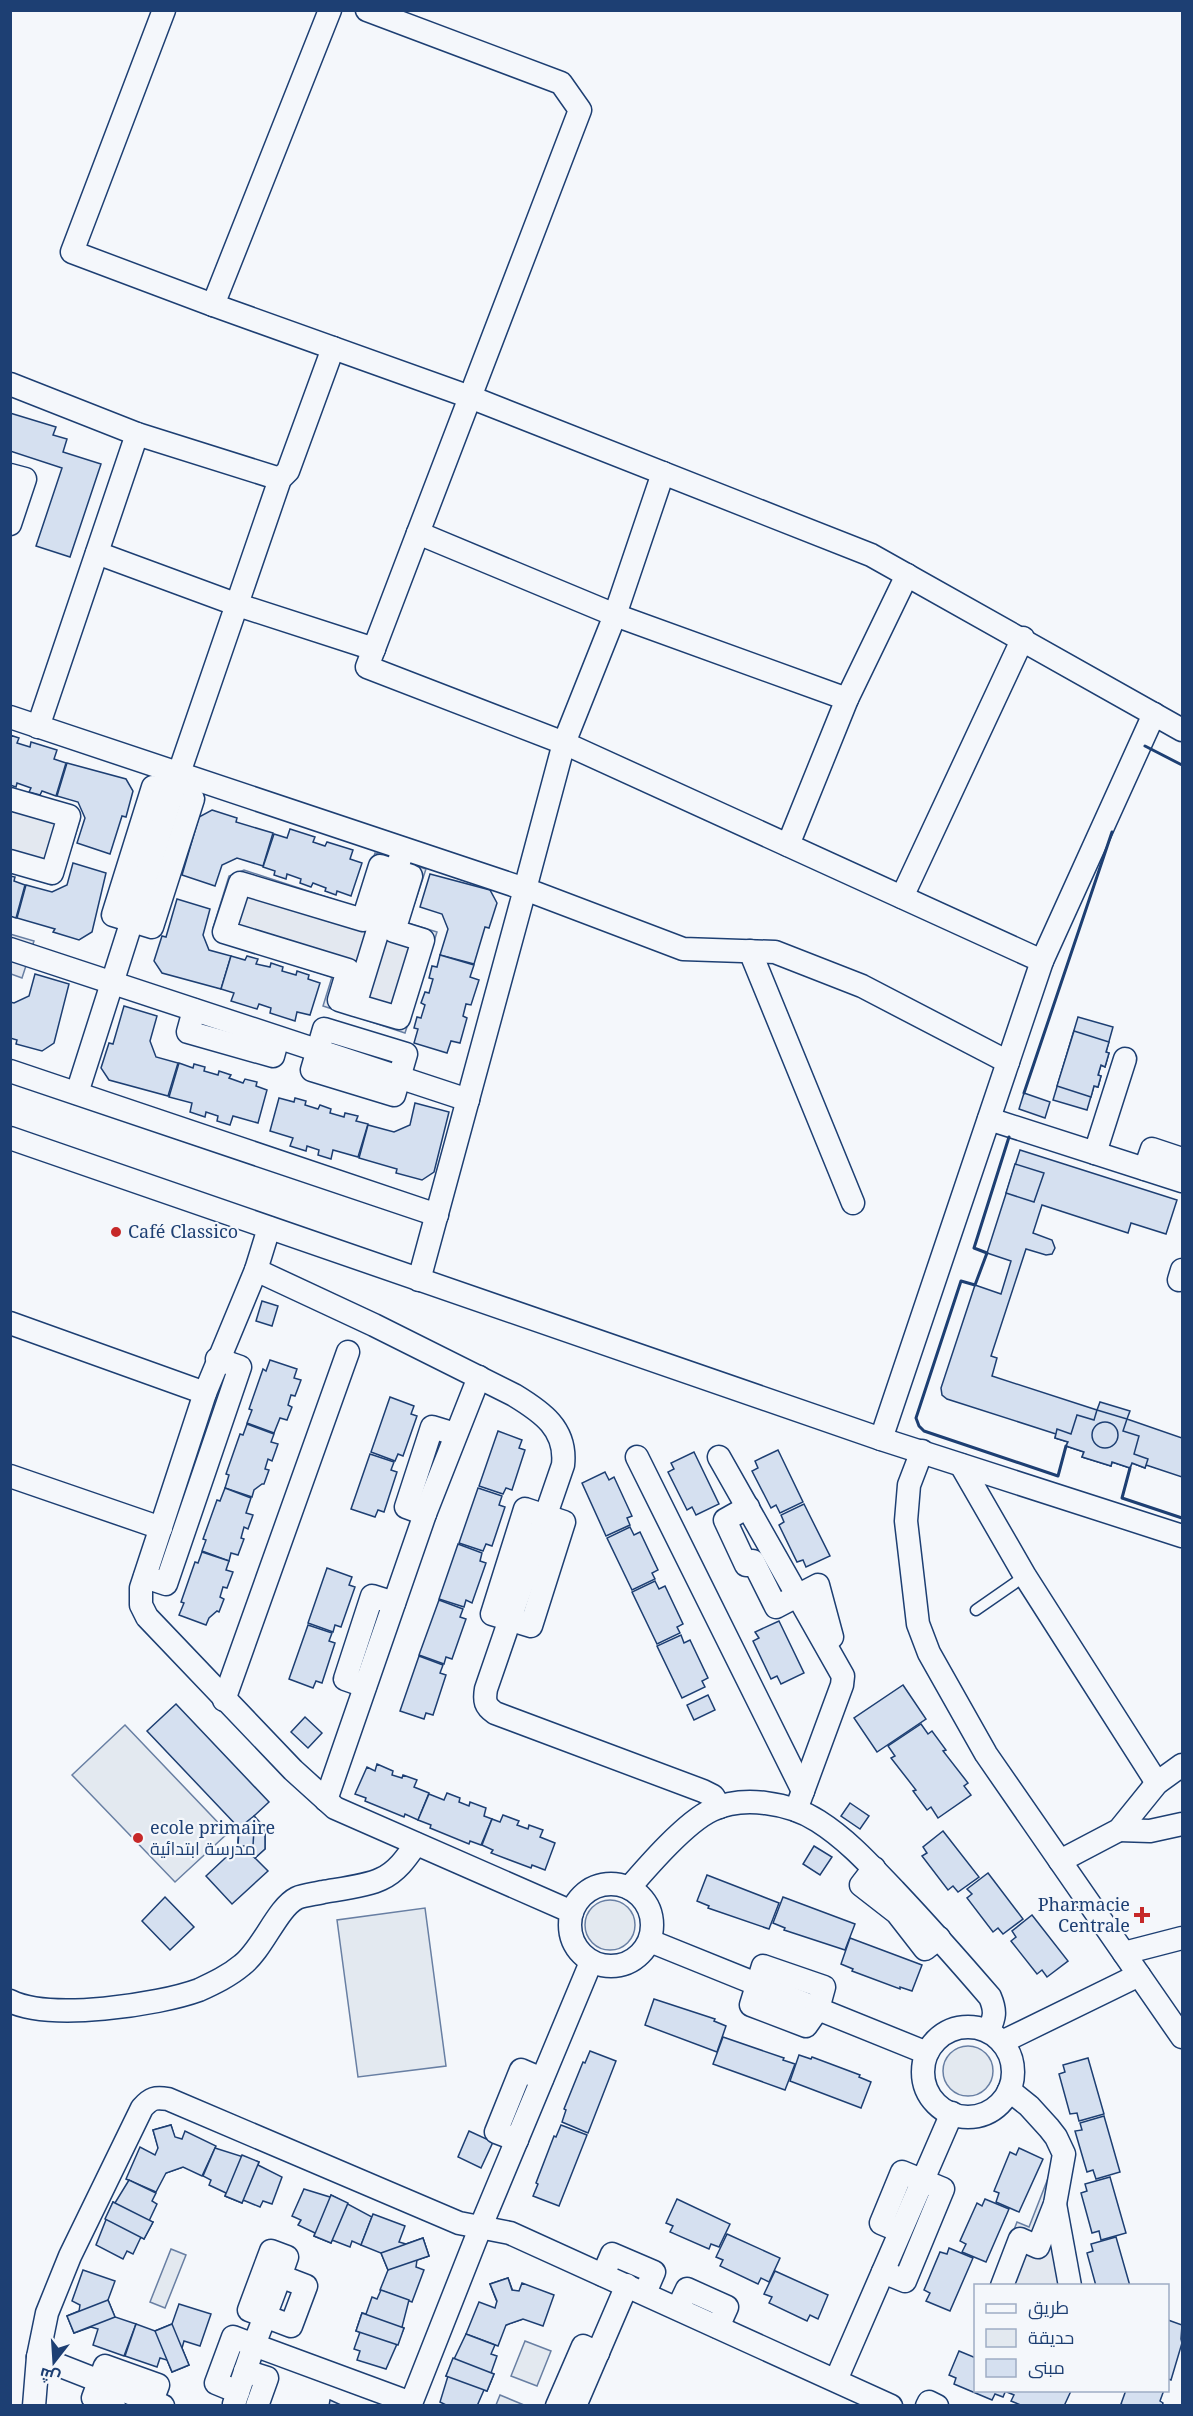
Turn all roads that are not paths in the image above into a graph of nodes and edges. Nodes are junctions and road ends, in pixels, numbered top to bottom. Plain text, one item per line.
1 (164, 10) edge
2 (330, 10) edge
3 (367, 10) edge
4 (213, 305) junction
5 (333, 348) junction
6 (10, 384) edge
7 (470, 397) junction
8 (137, 434) junction
9 (663, 473) junction
10 (10, 475) edge
11 (280, 479) junction
12 (10, 524) edge
13 (418, 533) junction
14 (97, 553) junction
15 (907, 575) junction
16 (238, 605) junction
17 (615, 615) junction
18 (1023, 638) junction
19 (374, 649) junction
20 (847, 699) junction
21 (1154, 714) junction
22 (10, 717) edge
23 (38, 727) junction
24 (1182, 729) edge
25 (564, 743) junction
26 (176, 783) junction
27 (10, 799) edge
28 (788, 845) junction
29 (403, 849) junction
30 (10, 861) edge
31 (396, 871) junction
32 (525, 889) junction
33 (902, 897) junction
34 (132, 921) junction
35 (750, 951) junction
36 (14, 956) edge
37 (1042, 961) junction
38 (113, 983) junction
39 (355, 1005) junction
40 (318, 1051) junction
41 (1125, 1059) dead end
42 (1008, 1062) junction
43 (10, 1071) edge
44 (399, 1077) junction
45 (77, 1093) junction
46 (468, 1100) junction
47 (989, 1119) junction
48 (10, 1138) edge
49 (1095, 1153) junction
50 (1182, 1159) edge
51 (1145, 1169) junction
52 (1182, 1181) edge
53 (853, 1203) dead end
54 (436, 1215) junction
55 (268, 1228) junction
56 (256, 1270) junction
57 (419, 1280) junction
58 (10, 1323) edge
59 (348, 1352) dead end
60 (217, 1359) junction
61 (479, 1377) junction
62 (205, 1393) junction
63 (881, 1439) junction
64 (922, 1451) junction
65 (637, 1457) dead end
66 (719, 1457) dead end
67 (961, 1465) junction
68 (10, 1476) edge
69 (748, 1507) junction
70 (545, 1515) junction
71 (161, 1528) junction
72 (1182, 1536) edge
73 (1025, 1576) junction
74 (145, 1577) junction
75 (798, 1594) junction
76 (976, 1610) dead end
77 (510, 1620) junction
78 (224, 1700) junction
79 (1182, 1765) edge
80 (1157, 1783) junction
81 (326, 1800) junction
82 (800, 1800) junction
83 (720, 1807) junction
84 (1182, 1824) edge
85 (1119, 1830) junction
86 (416, 1844) junction
87 (1060, 1861) junction
88 (629, 1888) junction
89 (572, 1912) junction
90 (1182, 1938) edge
91 (650, 1941) junction
92 (1124, 1953) junction
93 (591, 1962) junction
94 (1139, 1975) junction
95 (10, 2001) edge
96 (995, 2037) junction
97 (1182, 2037) edge
98 (927, 2053) junction
99 (1009, 2090) junction
100 (951, 2114) junction
101 (922, 2181) junction
102 (1055, 2204) junction
103 (481, 2226) junction
104 (883, 2272) junction
105 (603, 2275) junction
106 (1003, 2284) edge
107 (1070, 2284) edge
108 (636, 2289) junction
109 (265, 2316) junction
110 (254, 2346) junction
111 (598, 2353) junction
112 (38, 2357) junction
113 (836, 2380) junction
114 (99, 2381) junction
115 (239, 2389) edge
116 (157, 2403) edge
117 (411, 2404) edge
118 (34, 2406) edge
119 (114, 2406) edge
120 (257, 2406) edge
121 (557, 2406) edge
122 (575, 2406) edge
123 (891, 2406) edge
124 (927, 2406) edge
125 (938, 2406) edge

1 - 4 street
2 - 4 street
3 - 7 street
4 - 5 street
5 - 7 street
5 - 11 street
6 - 8 street
7 - 9 street
7 - 13 street
8 - 11 street
8 - 14 street
9 - 15 street
9 - 17 street
10 - 12 street
11 - 16 street
13 - 17 street
13 - 19 street
14 - 16 street
14 - 23 street
15 - 18 street
15 - 20 street
16 - 19 street
16 - 26 street
17 - 20 street
17 - 25 street
18 - 21 street
18 - 33 street
19 - 25 street
20 - 28 street
21 - 24 street
21 - 37 street
22 - 23 street
23 - 26 street
25 - 28 street
25 - 32 street
26 - 29 street
26 - 34 street
26 - 34 street
27 - 30 street
28 - 33 street
29 - 31 street
29 - 32 street
31 - 39 street
31 - 39 street
31 - 39 street
32 - 35 street
32 - 46 street
33 - 37 street
34 - 38 street
35 - 42 street
35 - 53 street
36 - 38 street
37 - 42 street
38 - 40 street
38 - 45 street
40 - 44 street
40 - 44 street
41 - 49 street
42 - 47 street
43 - 45 street
44 - 46 street
45 - 54 street
46 - 54 street
47 - 49 street
47 - 63 street
48 - 55 street
49 - 51 street
50 - 51 street
51 - 52 street
54 - 57 street
55 - 56 street
55 - 57 street
56 - 60 street
56 - 61 street
57 - 63 street
58 - 62 street
59 - 78 street
60 - 62 street
60 - 74 street
61 - 70 street
61 - 81 street
62 - 71 street
63 - 64 street
64 - 67 street
64 - 87 street
65 - 82 street
66 - 69 street
67 - 72 street
67 - 73 street
68 - 71 street
69 - 75 street
69 - 75 street
70 - 77 street
70 - 77 street
71 - 74 street
73 - 76 lane
73 - 80 street
74 - 78 street
75 - 82 street
77 - 83 street
78 - 81 street
79 - 80 street
80 - 85 street
81 - 86 street
82 - 83 street
82 - 96 street
83 - 88 street
84 - 85 street
85 - 87 street
86 - 89 street
86 - 95 street
87 - 92 street
88 - 89 street
88 - 91 street
89 - 93 street
90 - 92 street
91 - 93 street
91 - 98 street
92 - 94 street
93 - 103 street
94 - 96 street
94 - 97 street
96 - 98 street
96 - 99 street
98 - 100 street
99 - 100 street
99 - 102 street
100 - 101 street
101 - 104 street
101 - 104 street
102 - 106 street
102 - 107 street
103 - 105 street
103 - 112 street
103 - 117 street
104 - 113 street
105 - 108 street
105 - 108 street
108 - 111 street
108 - 113 street
109 - 109 street
109 - 110 street
110 - 115 street
110 - 115 street
110 - 117 street
111 - 121 street
111 - 122 street
112 - 114 street
112 - 118 street
113 - 123 street
114 - 116 street
114 - 119 street
115 - 120 street
124 - 125 street

